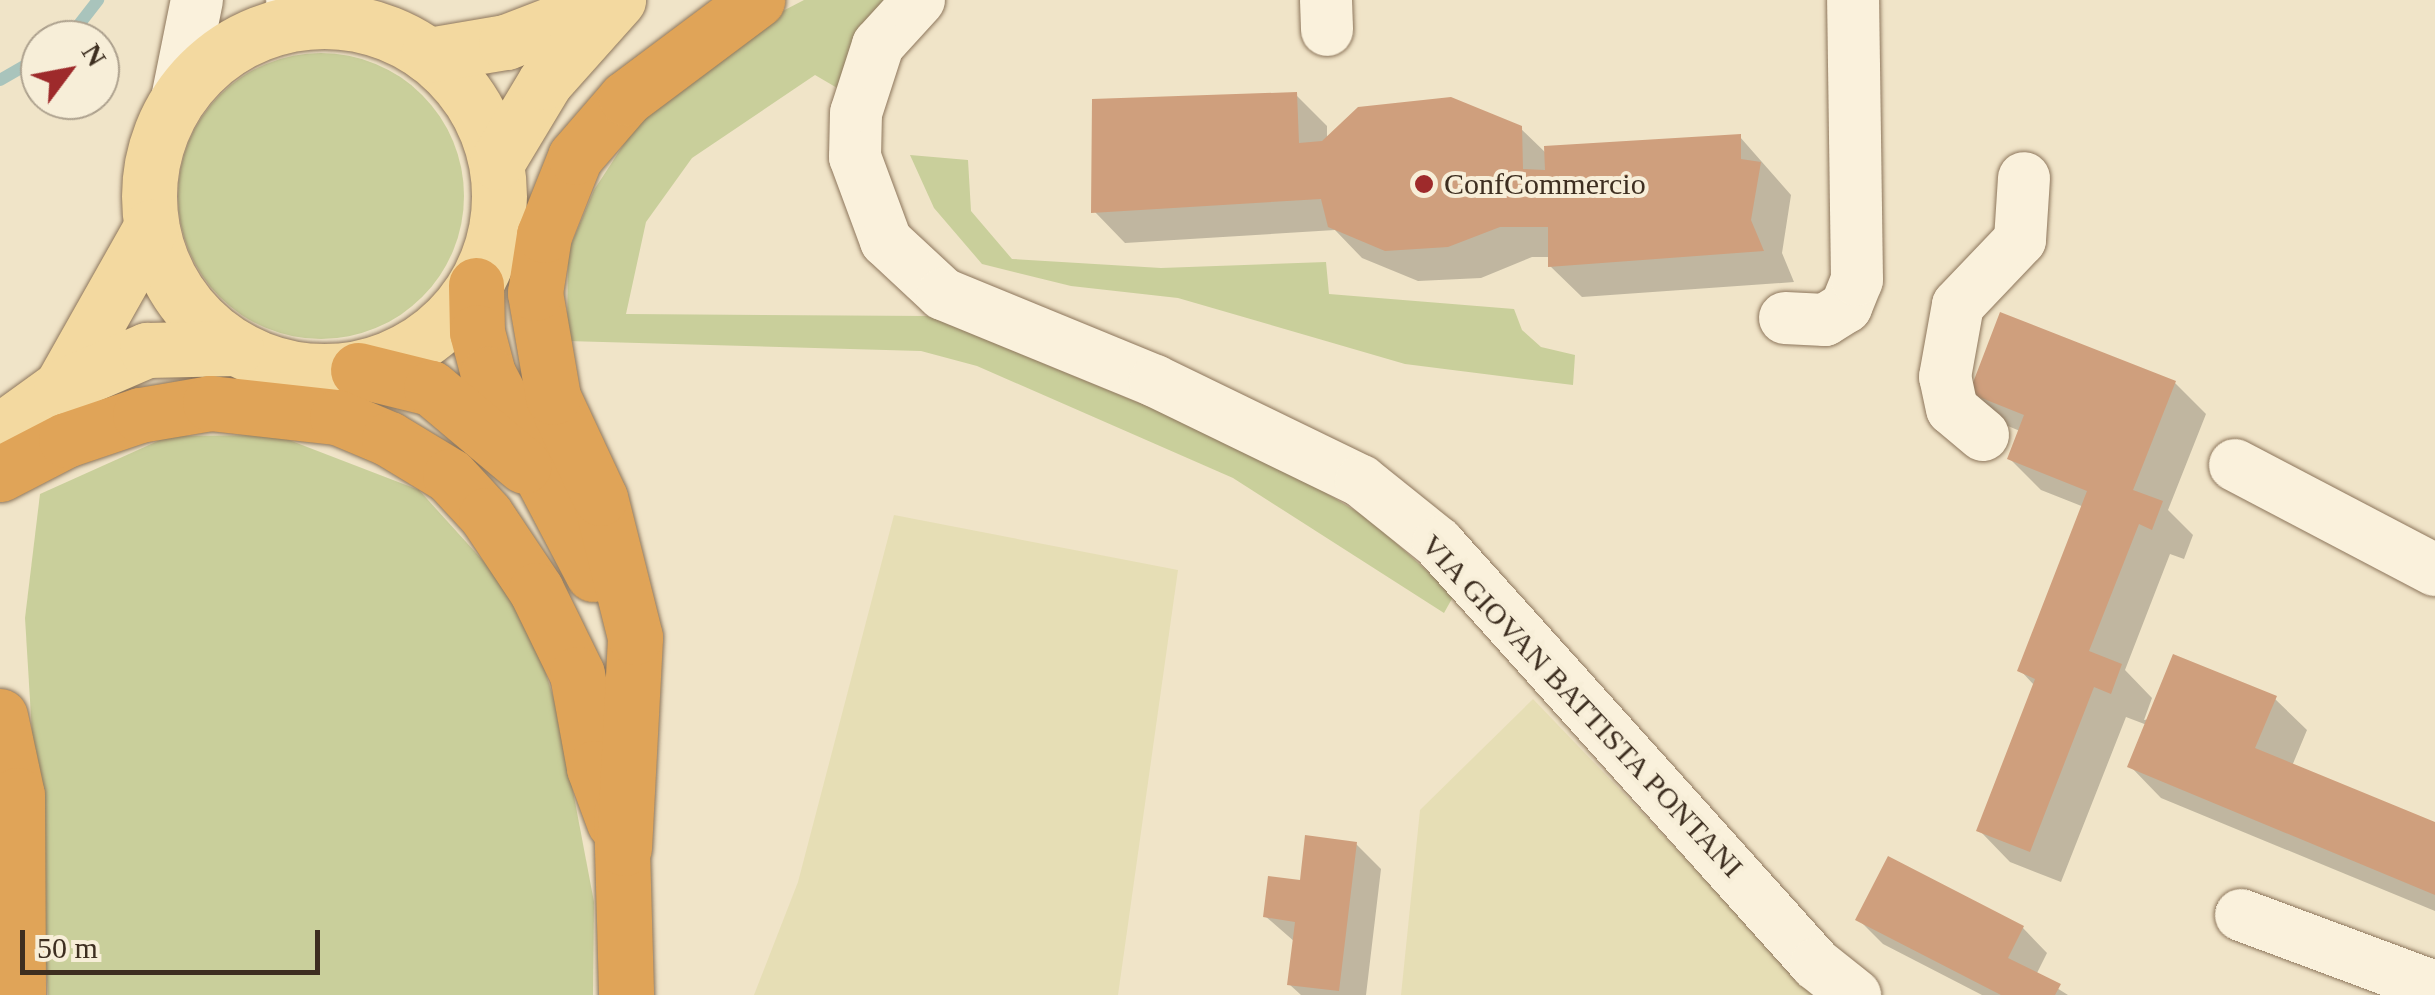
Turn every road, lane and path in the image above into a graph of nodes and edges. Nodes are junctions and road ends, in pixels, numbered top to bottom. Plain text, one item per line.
1 (197, 0) edge
2 (616, 0) edge
3 (756, 0) edge
4 (919, 0) edge
5 (1854, 0) edge
6 (301, 10) edge
7 (428, 55) junction
8 (177, 98) junction
9 (497, 162) junction
10 (2024, 178) dead end
11 (151, 227) junction
12 (476, 285) junction
13 (1785, 318) dead end
14 (236, 348) junction
15 (358, 370) junction
16 (60, 387) junction
17 (0, 431) edge
18 (1983, 435) dead end
19 (2234, 466) dead end
20 (0, 474) edge
21 (555, 496) junction
22 (2435, 570) edge
23 (0, 716) edge
24 (624, 848) junction
25 (2241, 915) dead end
26 (2435, 987) edge
27 (18, 995) edge
28 (626, 995) edge
29 (1855, 995) edge

1 - 8 street
2 - 7 main road
2 - 9 main road
3 - 24 highway
4 - 29 street, VIA GIOVAN BATTISTA PONTANI
5 - 13 street
6 - 7 main road
6 - 8 main road
7 - 9 main road
8 - 11 main road
9 - 12 main road
10 - 18 street
11 - 14 main road
11 - 16 main road
12 - 15 main road
12 - 21 highway
14 - 15 main road
14 - 16 main road
15 - 21 highway
16 - 17 main road
19 - 22 street
20 - 24 highway
21 - 24 highway
23 - 27 highway
24 - 28 highway
25 - 26 street

